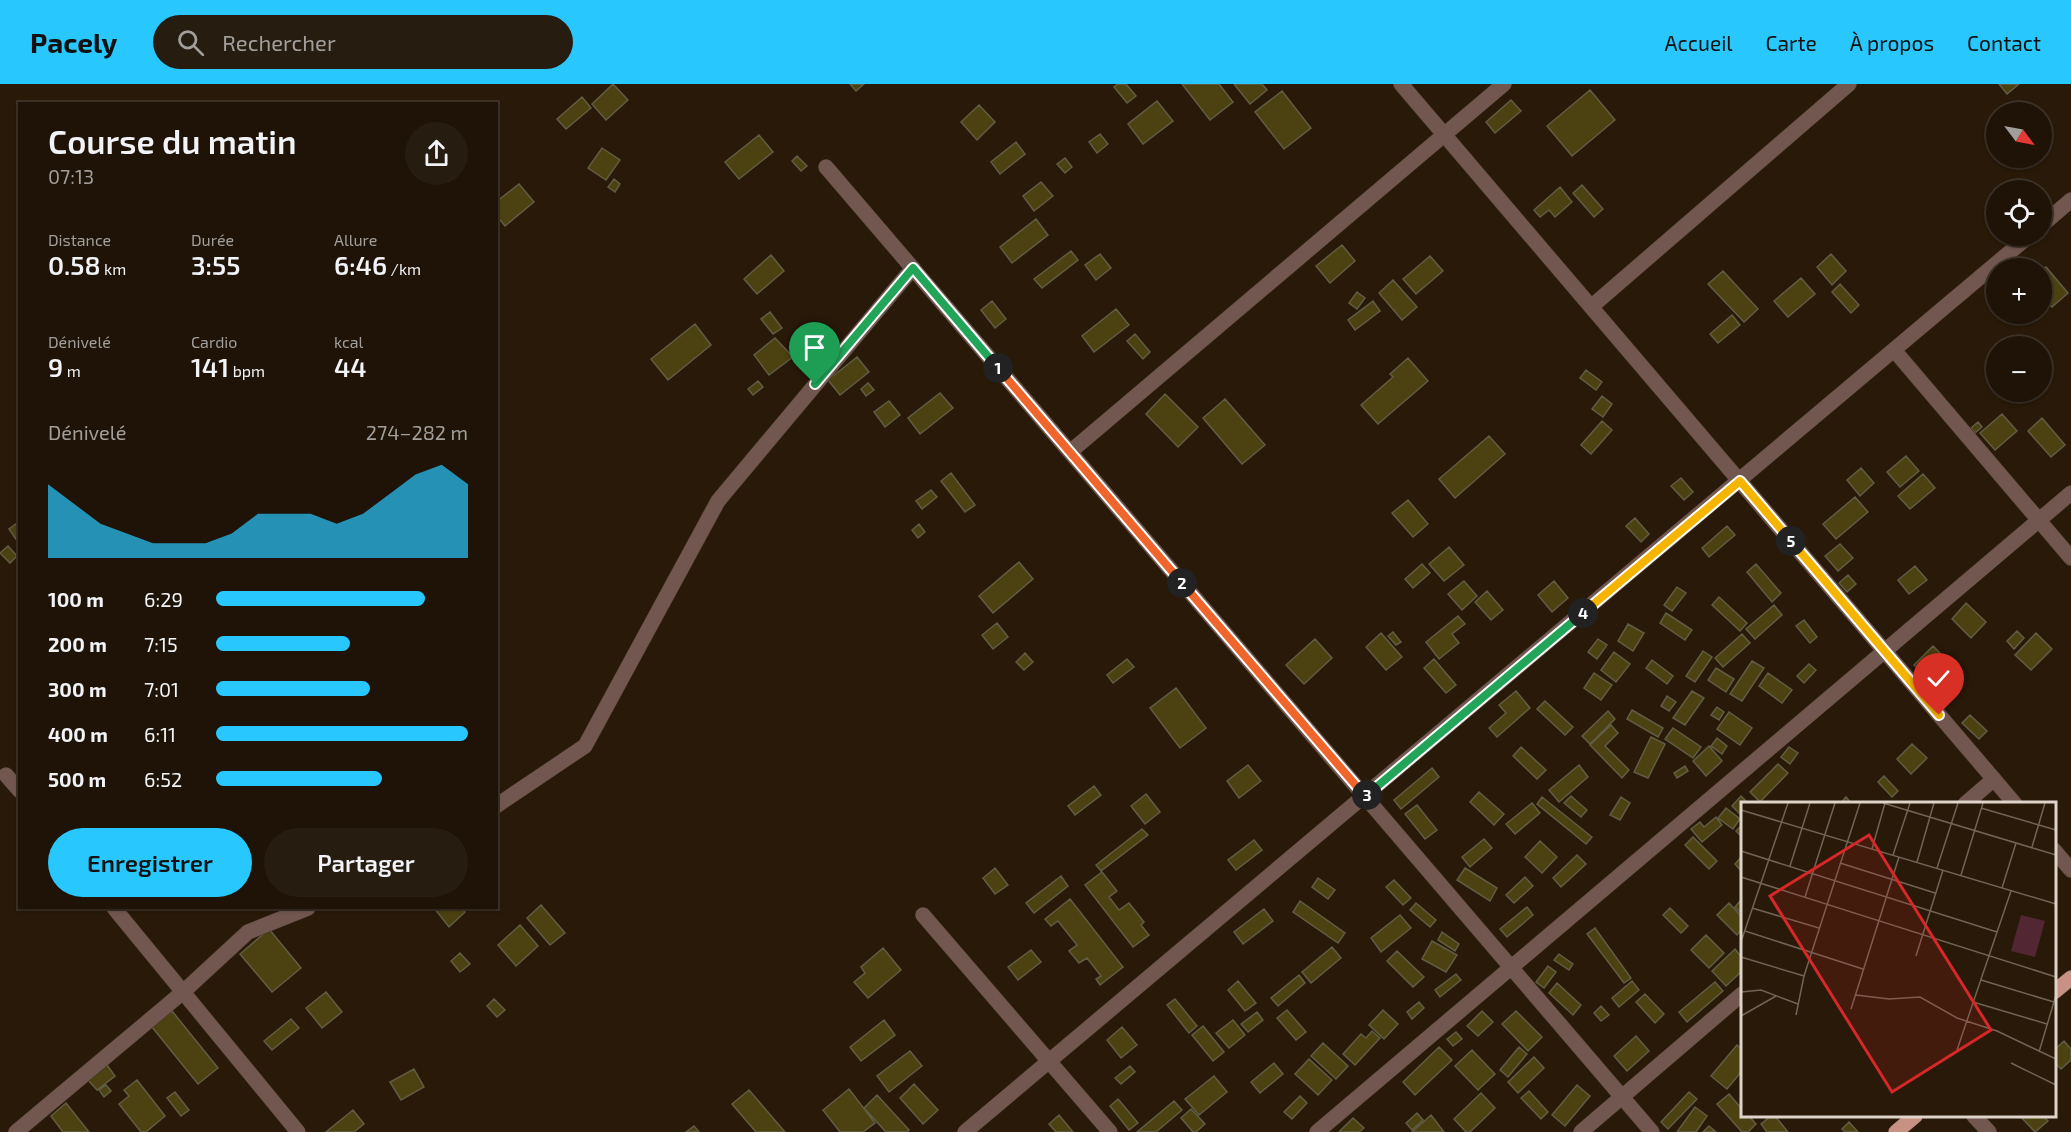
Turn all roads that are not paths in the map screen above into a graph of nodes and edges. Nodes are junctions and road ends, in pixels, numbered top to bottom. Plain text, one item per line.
1 (1401, 84) edge
2 (1504, 84) edge
3 (1849, 84) edge
4 (1444, 135) junction
5 (826, 167) dead end
6 (2071, 200) edge
7 (2052, 216) edge
8 (2017, 246) edge
9 (913, 268) junction
10 (1591, 307) junction
11 (1894, 350) junction
12 (1070, 452) junction
13 (1740, 481) junction
14 (2071, 493) edge
15 (2039, 520) junction
16 (2071, 558) edge
17 (1885, 651) junction
18 (6, 775) dead end
19 (1994, 779) junction
20 (18, 789) edge
21 (1365, 796) junction
22 (1967, 802) edge
23 (2012, 802) edge
24 (498, 805) edge
25 (2056, 851) edge
26 (2071, 870) edge
27 (115, 909) edge
28 (306, 909) edge
29 (922, 915) dead end
30 (1511, 968) junction
31 (2071, 978) edge
32 (2056, 991) edge
33 (183, 992) junction
34 (1741, 996) edge
35 (1049, 1061) junction
36 (1622, 1097) junction
37 (1914, 1117) edge
38 (1975, 1117) edge
39 (16, 1132) edge
40 (298, 1132) edge
41 (965, 1132) edge
42 (1110, 1132) edge
43 (1317, 1132) edge
44 (1581, 1132) edge
45 (1652, 1132) edge
46 (1896, 1132) edge
47 (1989, 1132) edge

1 - 4 street
2 - 4 street
3 - 10 street
4 - 10 street
4 - 12 street
5 - 9 street
6 - 7 street
8 - 11 street
9 - 12 street
9 - 24 street
10 - 13 street
11 - 13 street
11 - 15 street
12 - 21 street
13 - 17 street
13 - 21 street
14 - 15 street
15 - 16 street
15 - 17 street
17 - 19 street
17 - 30 street
18 - 20 street
19 - 22 street
19 - 23 street
21 - 30 street
21 - 35 street
25 - 26 street
27 - 33 street
28 - 33 street
29 - 35 street
30 - 36 street
30 - 43 street
31 - 32 main road
33 - 39 street
33 - 40 street
34 - 36 street
35 - 41 street
35 - 42 street
36 - 44 street
36 - 45 street
37 - 46 main road
38 - 47 street

